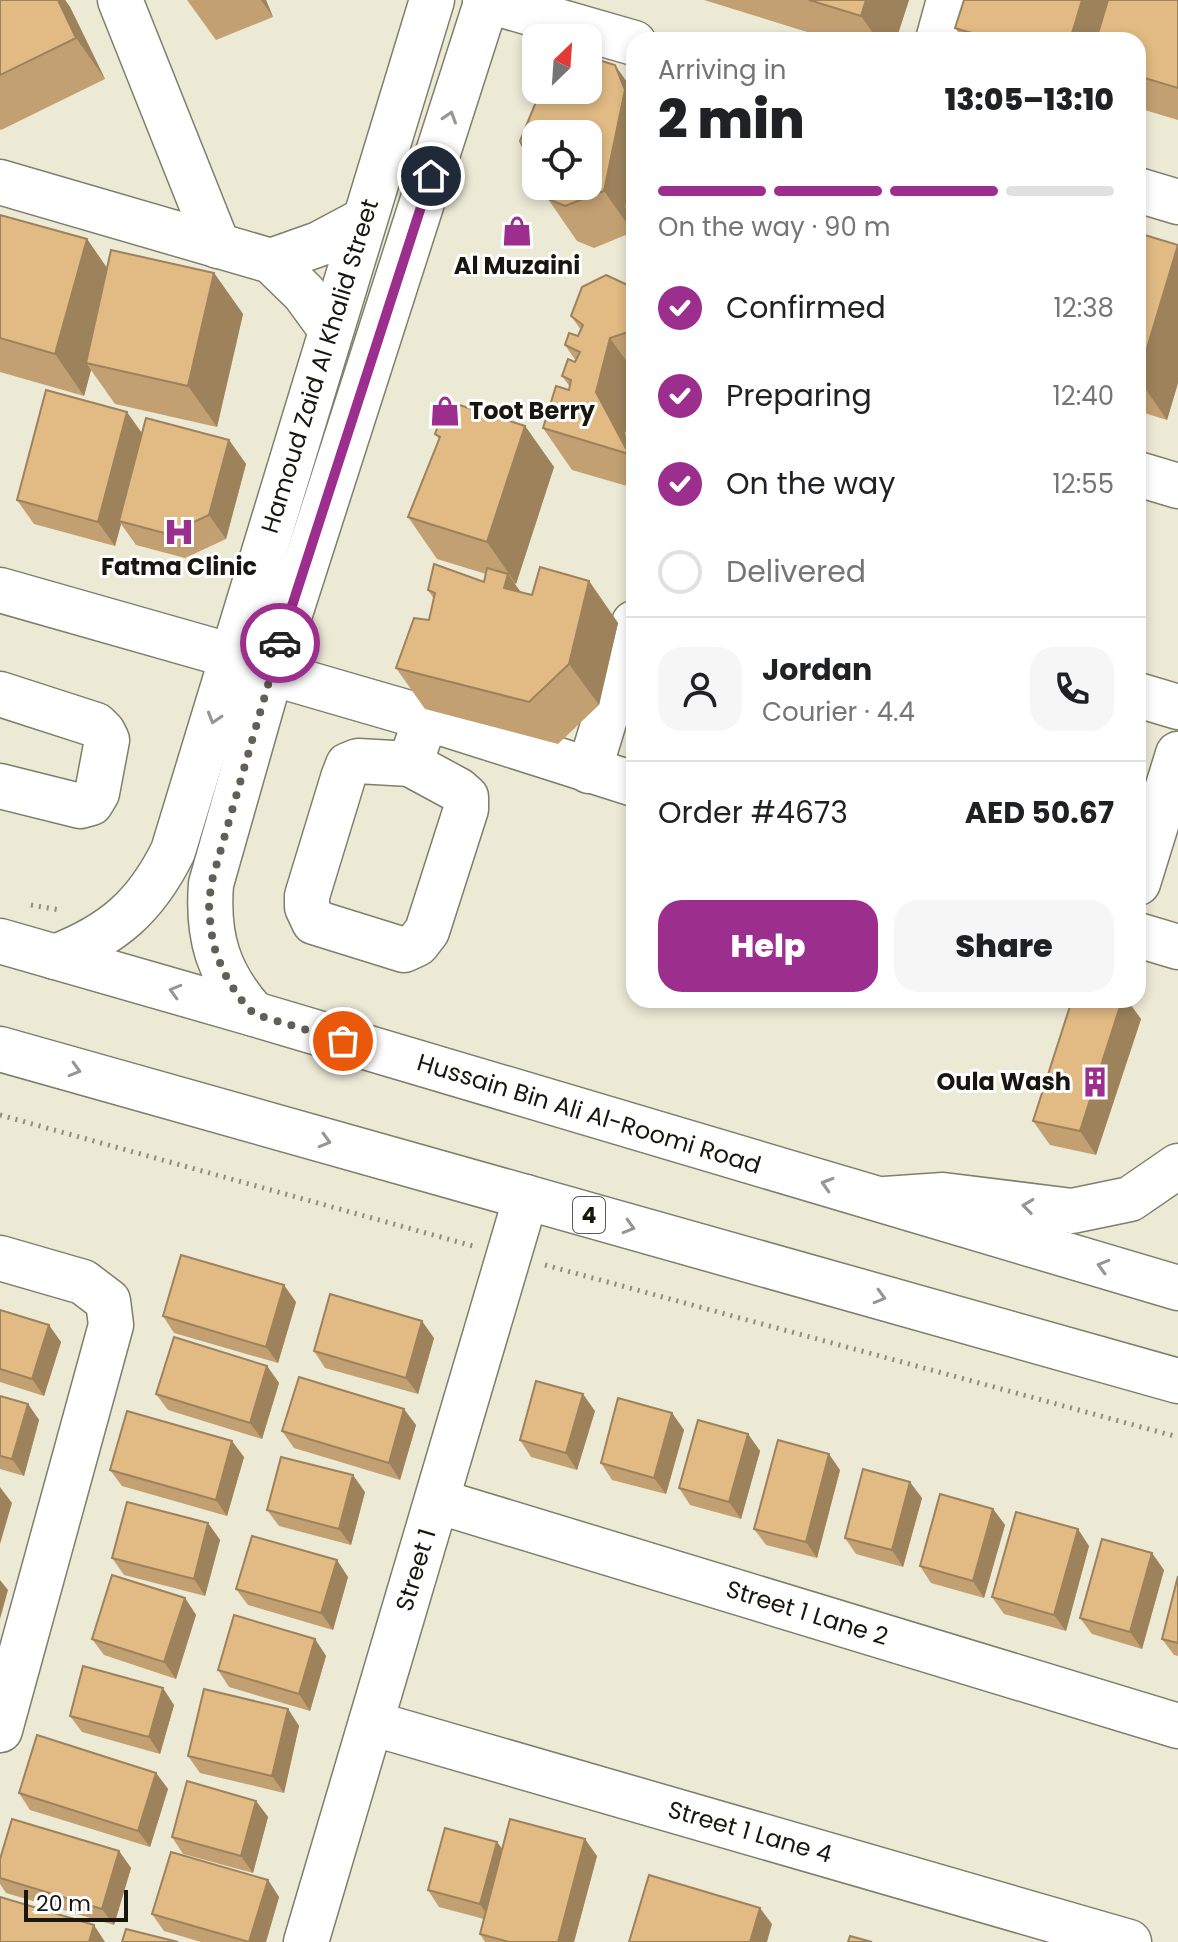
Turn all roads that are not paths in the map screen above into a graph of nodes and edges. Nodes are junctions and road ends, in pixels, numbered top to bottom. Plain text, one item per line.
1 (120, 0) edge
2 (432, 0) edge
3 (486, 0) edge
4 (949, 0) edge
5 (940, 32) edge
6 (626, 41) edge
7 (0, 182) edge
8 (1146, 192) edge
9 (1178, 202) edge
10 (364, 220) junction
11 (218, 246) junction
12 (271, 261) junction
13 (331, 330) junction
14 (1146, 476) edge
15 (1178, 486) edge
16 (0, 590) edge
17 (626, 662) edge
18 (252, 664) junction
19 (0, 694) edge
20 (1146, 697) edge
21 (1178, 707) edge
22 (426, 718) junction
23 (607, 754) edge
24 (1178, 754) edge
25 (410, 764) junction
26 (626, 775) edge
27 (0, 786) edge
28 (1148, 815) edge
29 (1146, 937) edge
30 (0, 941) edge
31 (1178, 947) edge
32 (55, 957) junction
33 (254, 1014) junction
34 (0, 1049) edge
35 (1178, 1166) edge
36 (526, 1197) junction
37 (879, 1200) junction
38 (0, 1258) edge
39 (1178, 1288) edge
40 (1178, 1381) edge
41 (437, 1501) junction
42 (371, 1723) junction
43 (1178, 1726) edge
44 (0, 1730) edge
45 (306, 1942) edge
46 (1129, 1942) edge

1 - 11 main road
2 - 10 main road, Hamoud Zaid Al Khalid Street
3 - 6 main road
18 -> 3 main road, Hamoud Zaid Al Khalid Street
4 - 5 main road
7 - 11 main road
8 - 9 main road
10 - 12 main road
10 - 13 main road, Hamoud Zaid Al Khalid Street
11 - 12 main road
12 - 13 main road
13 - 18 main road, Hamoud Zaid Al Khalid Street
14 - 15 main road
16 - 18 main road
17 - 23 main road
18 - 22 main road
18 -> 32 main road, Hamoud Zaid Al Khalid Street
18 - 33 main road, Hamoud Zaid Al Khalid Street
19 - 27 main road
20 - 21 main road
22 - 23 main road
22 - 25 main road
23 - 26 main road
24 - 28 main road
25 - 25 main road
29 - 31 main road
30 - 32 main road, Hussain Bin Ali Al-Roomi Road
33 -> 32 main road, Hussain Bin Ali Al-Roomi Road
37 -> 33 main road, Hussain Bin Ali Al-Roomi Road
34 -> 36 main road, 4
35 -> 37 main road
36 -> 40 main road, 4
36 - 41 main road, Street 1
39 -> 37 main road, Hussain Bin Ali Al-Roomi Road
38 - 44 main road
41 - 42 main road, Street 1
41 - 43 main road, Street 1 Lane 2
42 - 45 main road, Street 1
42 - 46 main road, Street 1 Lane 4

